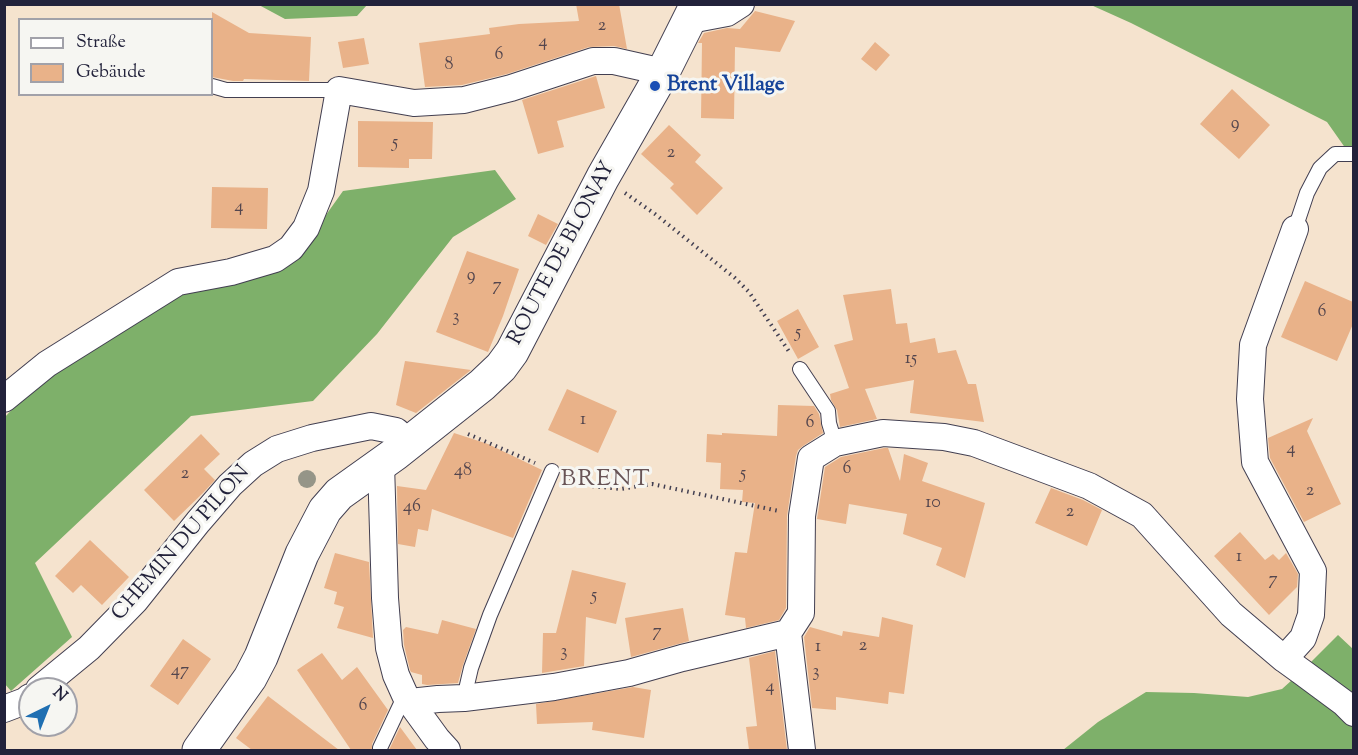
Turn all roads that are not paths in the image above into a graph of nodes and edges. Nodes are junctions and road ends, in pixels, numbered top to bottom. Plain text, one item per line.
1 (741, 4) edge
2 (694, 12) edge
3 (663, 72) junction
4 (213, 86) edge
5 (339, 90) junction
6 (1353, 154) edge
7 (1296, 229) joint
8 (801, 369) road end
9 (4, 399) edge
10 (410, 442) junction
11 (835, 443) junction
12 (381, 464) junction
13 (552, 471) road end
14 (788, 633) junction
15 (1284, 659) junction
16 (54, 677) edge
17 (407, 698) junction
18 (464, 698) junction
19 (1353, 713) edge
20 (380, 748) dead end
21 (199, 750) edge
22 (447, 750) edge
23 (802, 750) edge

1 - 2 street
2 - 3 main road, ROUTE DE BLONAY
3 - 5 street
3 - 10 main road, ROUTE DE BLONAY
4 - 5 lane
5 - 9 street
6 - 7 lane
7 - 15 street
8 - 11 lane
10 - 12 main road, ROUTE DE BLONAY
10 - 16 street, CHEMIN DU PILON
11 - 14 street
11 - 15 street
12 - 17 street
12 - 21 main road, ROUTE DE BLONAY
13 - 18 lane
14 - 18 street
14 - 23 street
15 - 19 street
17 - 18 street
17 - 20 lane
17 - 22 street

